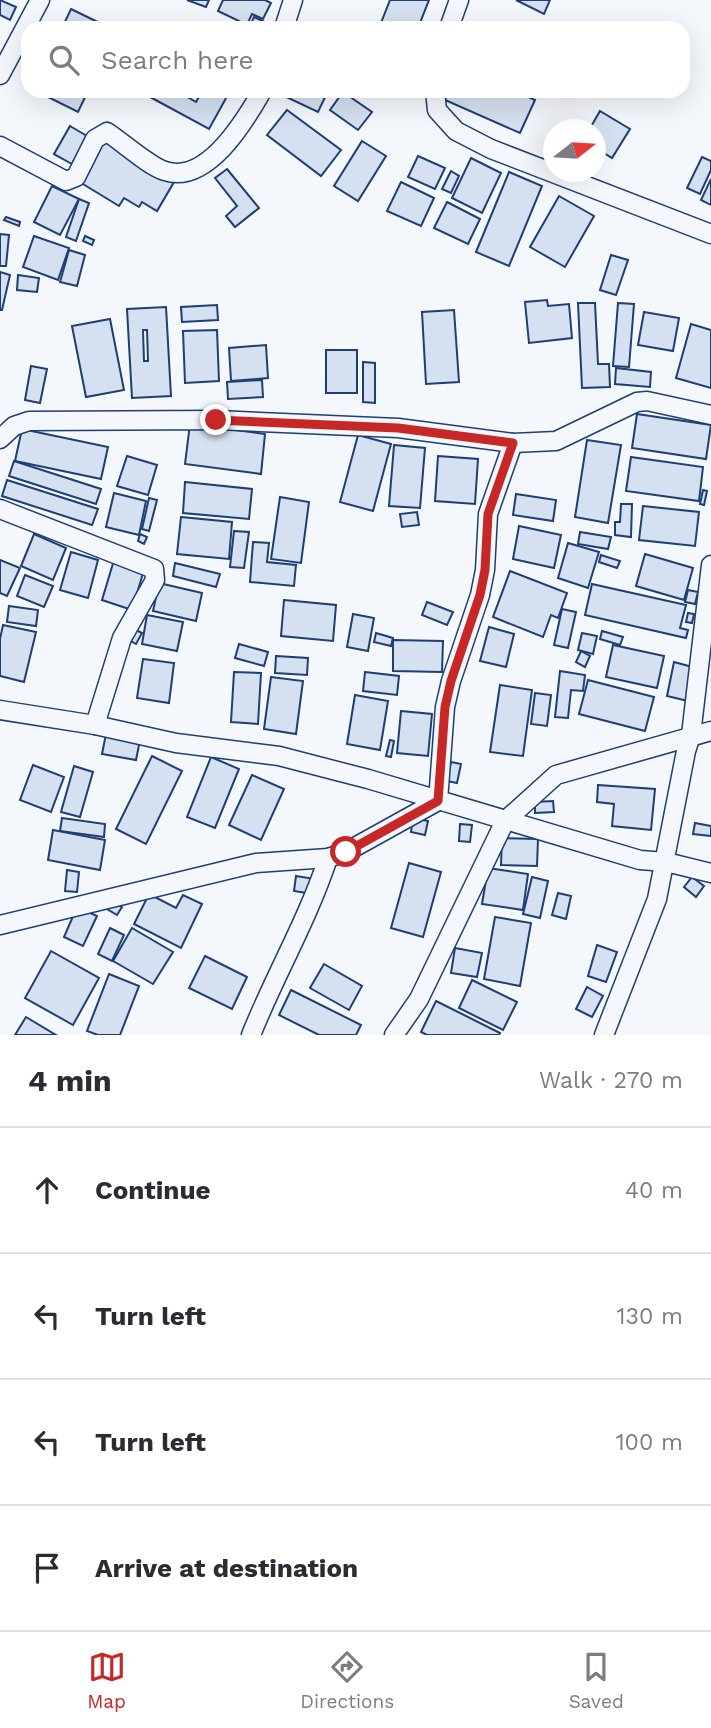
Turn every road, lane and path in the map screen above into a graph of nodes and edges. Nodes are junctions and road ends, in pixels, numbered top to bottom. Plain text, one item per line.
1 (40, 0) edge
2 (293, 0) edge
3 (459, 0) edge
4 (29, 21) edge
5 (286, 21) edge
6 (452, 21) edge
7 (21, 36) edge
8 (0, 75) edge
9 (258, 98) edge
10 (436, 98) edge
11 (0, 146) edge
12 (711, 234) edge
13 (711, 415) edge
14 (0, 439) edge
15 (513, 443) junction
16 (0, 509) edge
17 (711, 565) edge
18 (0, 710) edge
19 (95, 725) junction
20 (711, 731) edge
21 (691, 736) junction
22 (438, 801) junction
23 (505, 821) junction
24 (328, 858) junction
25 (666, 862) junction
26 (711, 873) edge
27 (0, 925) edge
28 (251, 1035) edge
29 (394, 1035) edge
30 (604, 1035) edge

1 - 4 street
2 - 5 street
3 - 6 street
7 - 8 street
9 - 11 street
10 - 12 street
13 - 15 street
14 - 15 street
15 - 22 street
16 - 19 street
17 - 21 street
18 - 19 street
19 - 22 street
20 - 21 street
21 - 23 street
21 - 25 street
22 - 23 street
22 - 24 street
23 - 25 street
23 - 29 street
24 - 27 street
24 - 28 street
25 - 26 street
25 - 30 street

